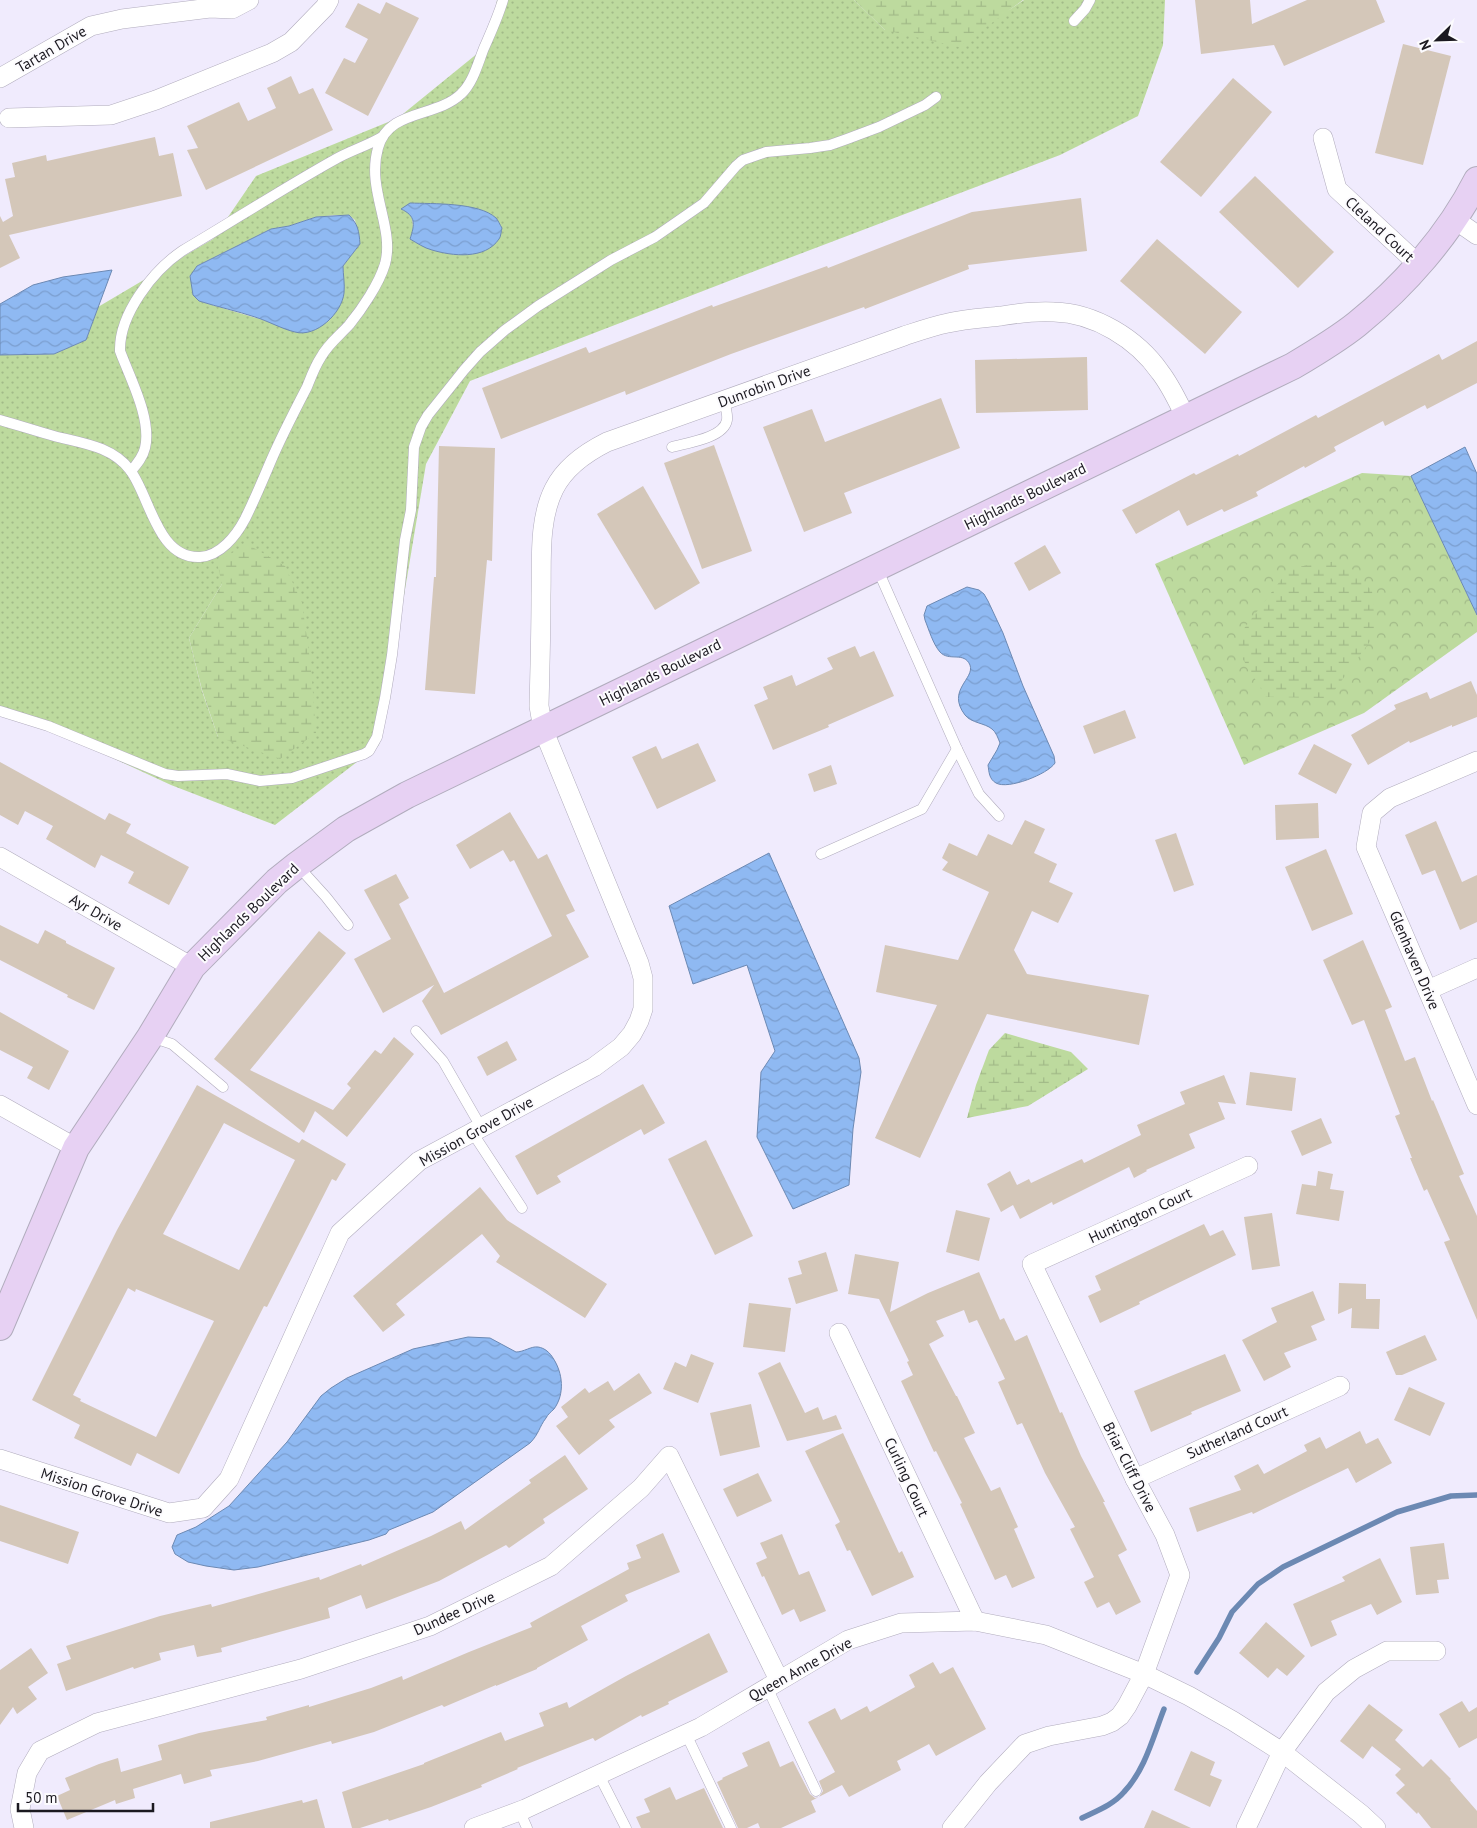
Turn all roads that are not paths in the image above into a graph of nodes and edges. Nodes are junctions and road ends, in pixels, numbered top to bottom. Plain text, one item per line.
1 (249, 0) edge
2 (329, 0) edge
3 (503, 0) edge
4 (1090, 0) edge
5 (209, 4) edge
6 (1074, 21) dead end
7 (0, 78) edge
8 (936, 97) dead end
9 (9, 118) dead end
10 (382, 137) junction
11 (1323, 138) dead end
12 (1477, 180) edge
13 (1454, 219) junction
14 (1477, 235) edge
15 (1418, 264) junction
16 (724, 400) junction
17 (1186, 418) junction
18 (0, 420) edge
19 (672, 447) dead end
20 (131, 471) junction
21 (877, 567) junction
22 (0, 711) edge
23 (543, 729) junction
24 (956, 749) junction
25 (1477, 761) edge
26 (999, 816) dead end
27 (821, 854) dead end
28 (0, 857) edge
29 (296, 864) junction
30 (348, 925) dead end
31 (192, 967) junction
32 (1477, 968) edge
33 (1428, 990) junction
34 (416, 1030) dead end
35 (150, 1037) junction
36 (223, 1087) dead end
37 (0, 1105) edge
38 (1477, 1105) edge
39 (476, 1129) junction
40 (76, 1148) junction
41 (1248, 1166) dead end
42 (522, 1208) dead end
43 (1032, 1264) joint
44 (0, 1327) edge
45 (839, 1333) dead end
46 (1340, 1386) dead end
47 (0, 1460) edge
48 (1135, 1479) junction
49 (975, 1621) junction
50 (1436, 1651) dead end
51 (1144, 1674) junction
52 (773, 1683) junction
53 (686, 1734) junction
54 (1282, 1752) junction
55 (599, 1775) junction
56 (816, 1791) dead end
57 (523, 1820) edge
58 (24, 1828) edge
59 (474, 1828) edge
60 (626, 1828) edge
61 (732, 1828) edge
62 (952, 1828) edge
63 (1246, 1828) edge
64 (1376, 1828) edge

1 - 5 street, Tartan Drive
2 - 9 street
3 - 10 lane
4 - 6 lane
5 - 7 street, Tartan Drive
8 - 22 lane
10 - 20 lane
10 - 20 lane
11 - 15 street, Cleland Court
12 - 13 street, Highlands Boulevard
13 - 14 street
13 - 15 street, Highlands Boulevard
15 - 17 street, Highlands Boulevard
16 - 17 street, Dunrobin Drive
16 - 19 lane
16 - 23 street, Dunrobin Drive
17 - 21 street, Highlands Boulevard
18 - 20 lane
21 - 23 street, Highlands Boulevard
21 - 24 lane
23 - 29 street, Highlands Boulevard
23 - 39 street, Mission Grove Drive
24 - 26 lane
24 - 27 lane
25 - 33 street, Glenhaven Drive
28 - 31 street, Ayr Drive
29 - 30 lane
29 - 31 street, Highlands Boulevard
31 - 35 street, Highlands Boulevard
32 - 33 street
33 - 38 street, Glenhaven Drive
34 - 39 lane
35 - 36 lane
35 - 40 street, Highlands Boulevard
37 - 40 street
39 - 42 lane
39 - 47 street, Mission Grove Drive
40 - 44 street, Highlands Boulevard
41 - 43 street, Huntington Court
43 - 48 street, Briar Cliff Drive
45 - 49 street, Curling Court
46 - 48 street, Sutherland Court
48 - 51 street, Briar Cliff Drive
49 - 51 street, Queen Anne Drive
49 - 52 street, Queen Anne Drive
50 - 54 street
51 - 54 street, Queen Anne Drive
51 - 62 street, Briar Cliff Drive
52 - 53 street, Queen Anne Drive
52 - 56 lane
52 - 58 street, Dundee Drive
53 - 55 street, Queen Anne Drive
53 - 61 lane
54 - 63 street
54 - 64 street, Queen Anne Drive
55 - 57 street, Queen Anne Drive
55 - 60 lane
57 - 59 street, Queen Anne Drive

